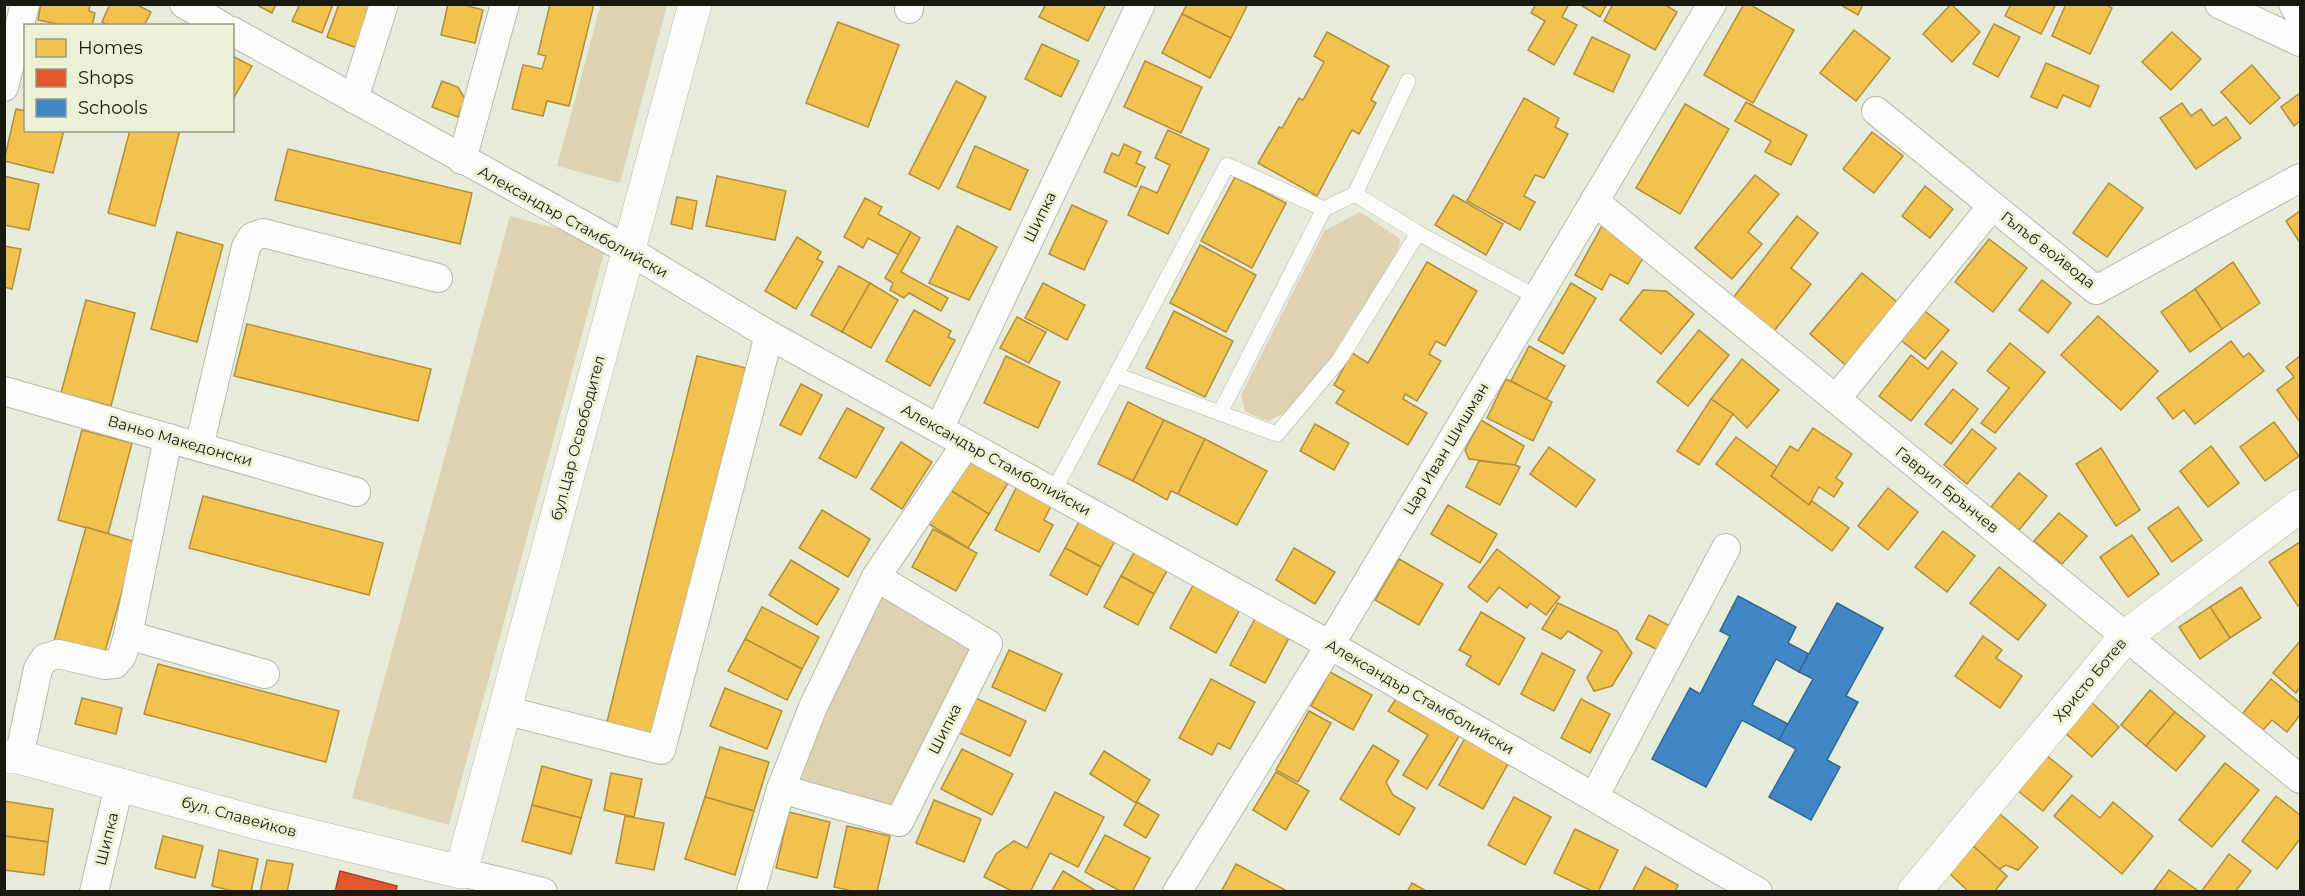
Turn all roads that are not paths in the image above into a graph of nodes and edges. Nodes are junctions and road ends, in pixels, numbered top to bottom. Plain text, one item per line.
1 (25, 4) edge
2 (184, 4) edge
3 (384, 4) edge
4 (505, 4) edge
5 (695, 4) edge
6 (1141, 4) edge
7 (1712, 4) edge
8 (2219, 4) edge
9 (2293, 4) edge
10 (2301, 16) edge
11 (219, 24) edge
12 (234, 33) edge
13 (2301, 42) edge
14 (1408, 81) dead end
15 (4, 87) edge
16 (354, 99) junction
17 (1876, 111) dead end
18 (462, 160) junction
19 (2301, 178) edge
20 (1355, 194) junction
21 (1593, 201) junction
22 (1992, 206) junction
23 (1324, 209) junction
24 (1418, 232) junction
25 (628, 250) junction
26 (438, 278) dead end
27 (1536, 297) junction
28 (769, 335) junction
29 (1116, 375) junction
30 (4, 391) edge
31 (1836, 399) junction
32 (1220, 413) junction
33 (939, 429) junction
34 (168, 438) junction
35 (966, 444) junction
36 (199, 447) junction
37 (356, 492) dead end
38 (1053, 492) junction
39 (2301, 506) edge
40 (1726, 548) dead end
41 (876, 577) junction
42 (128, 635) junction
43 (2126, 636) junction
44 (1330, 645) junction
45 (266, 674) dead end
46 (504, 710) junction
47 (12, 757) edge
48 (2301, 779) edge
49 (119, 786) junction
50 (781, 789) junction
51 (1594, 797) junction
52 (461, 872) junction
53 (94, 891) edge
54 (543, 891) edge
55 (751, 891) edge
56 (1177, 891) edge
57 (1758, 891) edge
58 (1914, 891) edge

1 - 15 street
2 - 11 street
3 - 16 street
4 - 18 street
5 - 25 street, бул.Цар Освободител
6 - 33 street, Шипка
7 - 21 street, Цар Иван Шишман
8 - 13 street
9 - 10 street
12 - 16 street, Александър Стамболийски
14 - 20 lane
16 - 18 street, Александър Стамболийски
17 - 22 street, Гълъб войвода
18 - 25 street, Александър Стамболийски
19 - 22 street, Гълъб войвода
20 - 23 lane
20 - 24 lane
21 - 27 street, Цар Иван Шишман
21 - 31 street, Гаврил Брънчев
22 - 31 street
23 - 29 lane
23 - 32 lane
24 - 27 lane
24 - 32 lane
25 - 28 street, Александър Стамболийски
25 - 46 street, бул.Цар Освободител
26 - 36 street
27 - 44 street, Цар Иван Шишман
28 - 33 street, Александър Стамболийски
28 - 46 street
29 - 32 lane
29 - 38 lane
30 - 34 street, Ваньо Македонски
31 - 43 street, Гаврил Брънчев
33 - 35 street, Александър Стамболийски
34 - 36 street, Ваньо Македонски
34 - 42 street
35 - 38 street, Александър Стамболийски
35 - 41 street
36 - 37 street, Ваньо Македонски
38 - 44 street, Александър Стамболийски
39 - 43 street, Христо Ботев
40 - 51 street
41 - 50 street
41 - 50 street, Шипка
42 - 45 street
42 - 47 street
43 - 48 street, Гаврил Брънчев
43 - 58 street, Христо Ботев
44 - 51 street, Александър Стамболийски
44 - 56 street, Цар Иван Шишман
46 - 52 street, бул.Цар Освободител
47 - 49 street, бул. Славейков
49 - 52 street, бул. Славейков
49 - 53 street, Шипка
50 - 55 street
51 - 57 street, Александър Стамболийски
52 - 54 street

